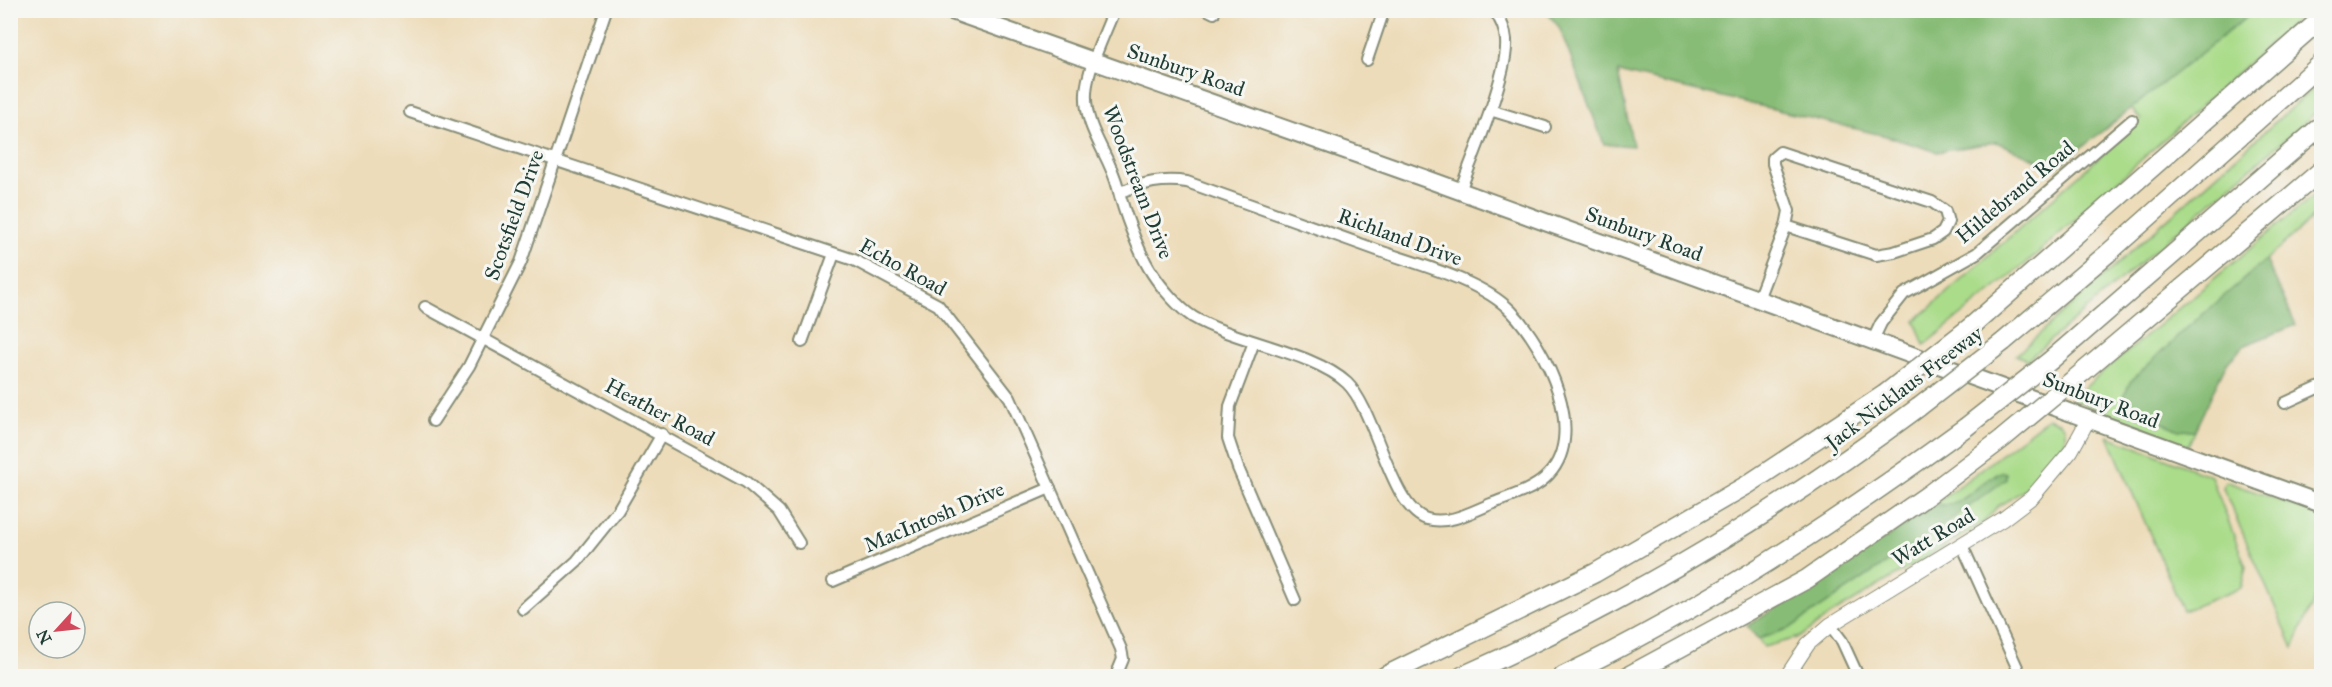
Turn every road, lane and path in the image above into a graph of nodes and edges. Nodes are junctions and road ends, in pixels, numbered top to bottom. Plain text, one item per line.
1 (606, 10) edge
2 (949, 10) edge
3 (1114, 10) edge
4 (1384, 10) edge
5 (1494, 10) edge
6 (2322, 18) edge
7 (1367, 60) dead end
8 (1095, 63) junction
9 (2322, 63) edge
10 (1490, 110) junction
11 (410, 112) dead end
12 (2132, 120) dead end
13 (2322, 125) edge
14 (1545, 127) dead end
15 (555, 160) junction
16 (2322, 170) edge
17 (1460, 191) junction
18 (1120, 192) junction
19 (1786, 226) junction
20 (834, 254) junction
21 (1758, 298) junction
22 (425, 307) dead end
23 (483, 339) junction
24 (1873, 340) junction
25 (802, 342) dead end
26 (1254, 342) junction
27 (2322, 387) edge
28 (2285, 403) dead end
29 (2088, 420) junction
30 (433, 421) dead end
31 (662, 434) junction
32 (1050, 488) junction
33 (2322, 504) edge
34 (1424, 519) joint
35 (799, 543) dead end
36 (1962, 544) junction
37 (833, 581) dead end
38 (1295, 600) dead end
39 (523, 609) dead end
40 (1830, 624) junction
41 (1116, 676) edge
42 (1385, 676) edge
43 (1462, 676) edge
44 (1563, 676) edge
45 (1628, 676) edge
46 (1787, 676) edge
47 (1858, 676) edge
48 (2021, 676) edge

1 - 15 street, Scotsfield Drive
2 - 8 main road, Sunbury Road
3 - 8 street, Woodstream Drive
4 - 7 street
5 - 10 street
6 - 42 highway, bridge
8 - 17 main road, Sunbury Road
8 - 18 street, Woodstream Drive
9 - 43 highway, Jack Nicklaus Freeway, bridge
10 - 14 street
10 - 17 street
11 - 15 street, Echo Road
12 - 24 street, Hildebrand Road
13 - 44 highway, bridge
15 - 20 street, Echo Road
15 - 23 street, Scotsfield Drive
16 - 45 highway, bridge
17 - 21 main road, Sunbury Road
18 - 26 street, Woodstream Drive
18 - 34 street, Richland Drive
19 - 19 street
19 - 21 street
20 - 25 street
20 - 32 street, Echo Road
21 - 24 main road, Sunbury Road
22 - 23 street, Heather Road
23 - 30 street, Scotsfield Drive
23 - 31 street, Heather Road
24 - 29 main road, Sunbury Road
26 - 34 street, Woodstream Drive
26 - 38 street
27 - 28 street
29 - 33 main road, Sunbury Road
29 - 36 street, Watt Road
31 - 35 street, Heather Road
31 - 39 street
32 - 37 street, MacIntosh Drive
32 - 41 street, Echo Road
36 - 40 street, Watt Road
36 - 48 street
40 - 46 street, Watt Road
40 - 47 street

